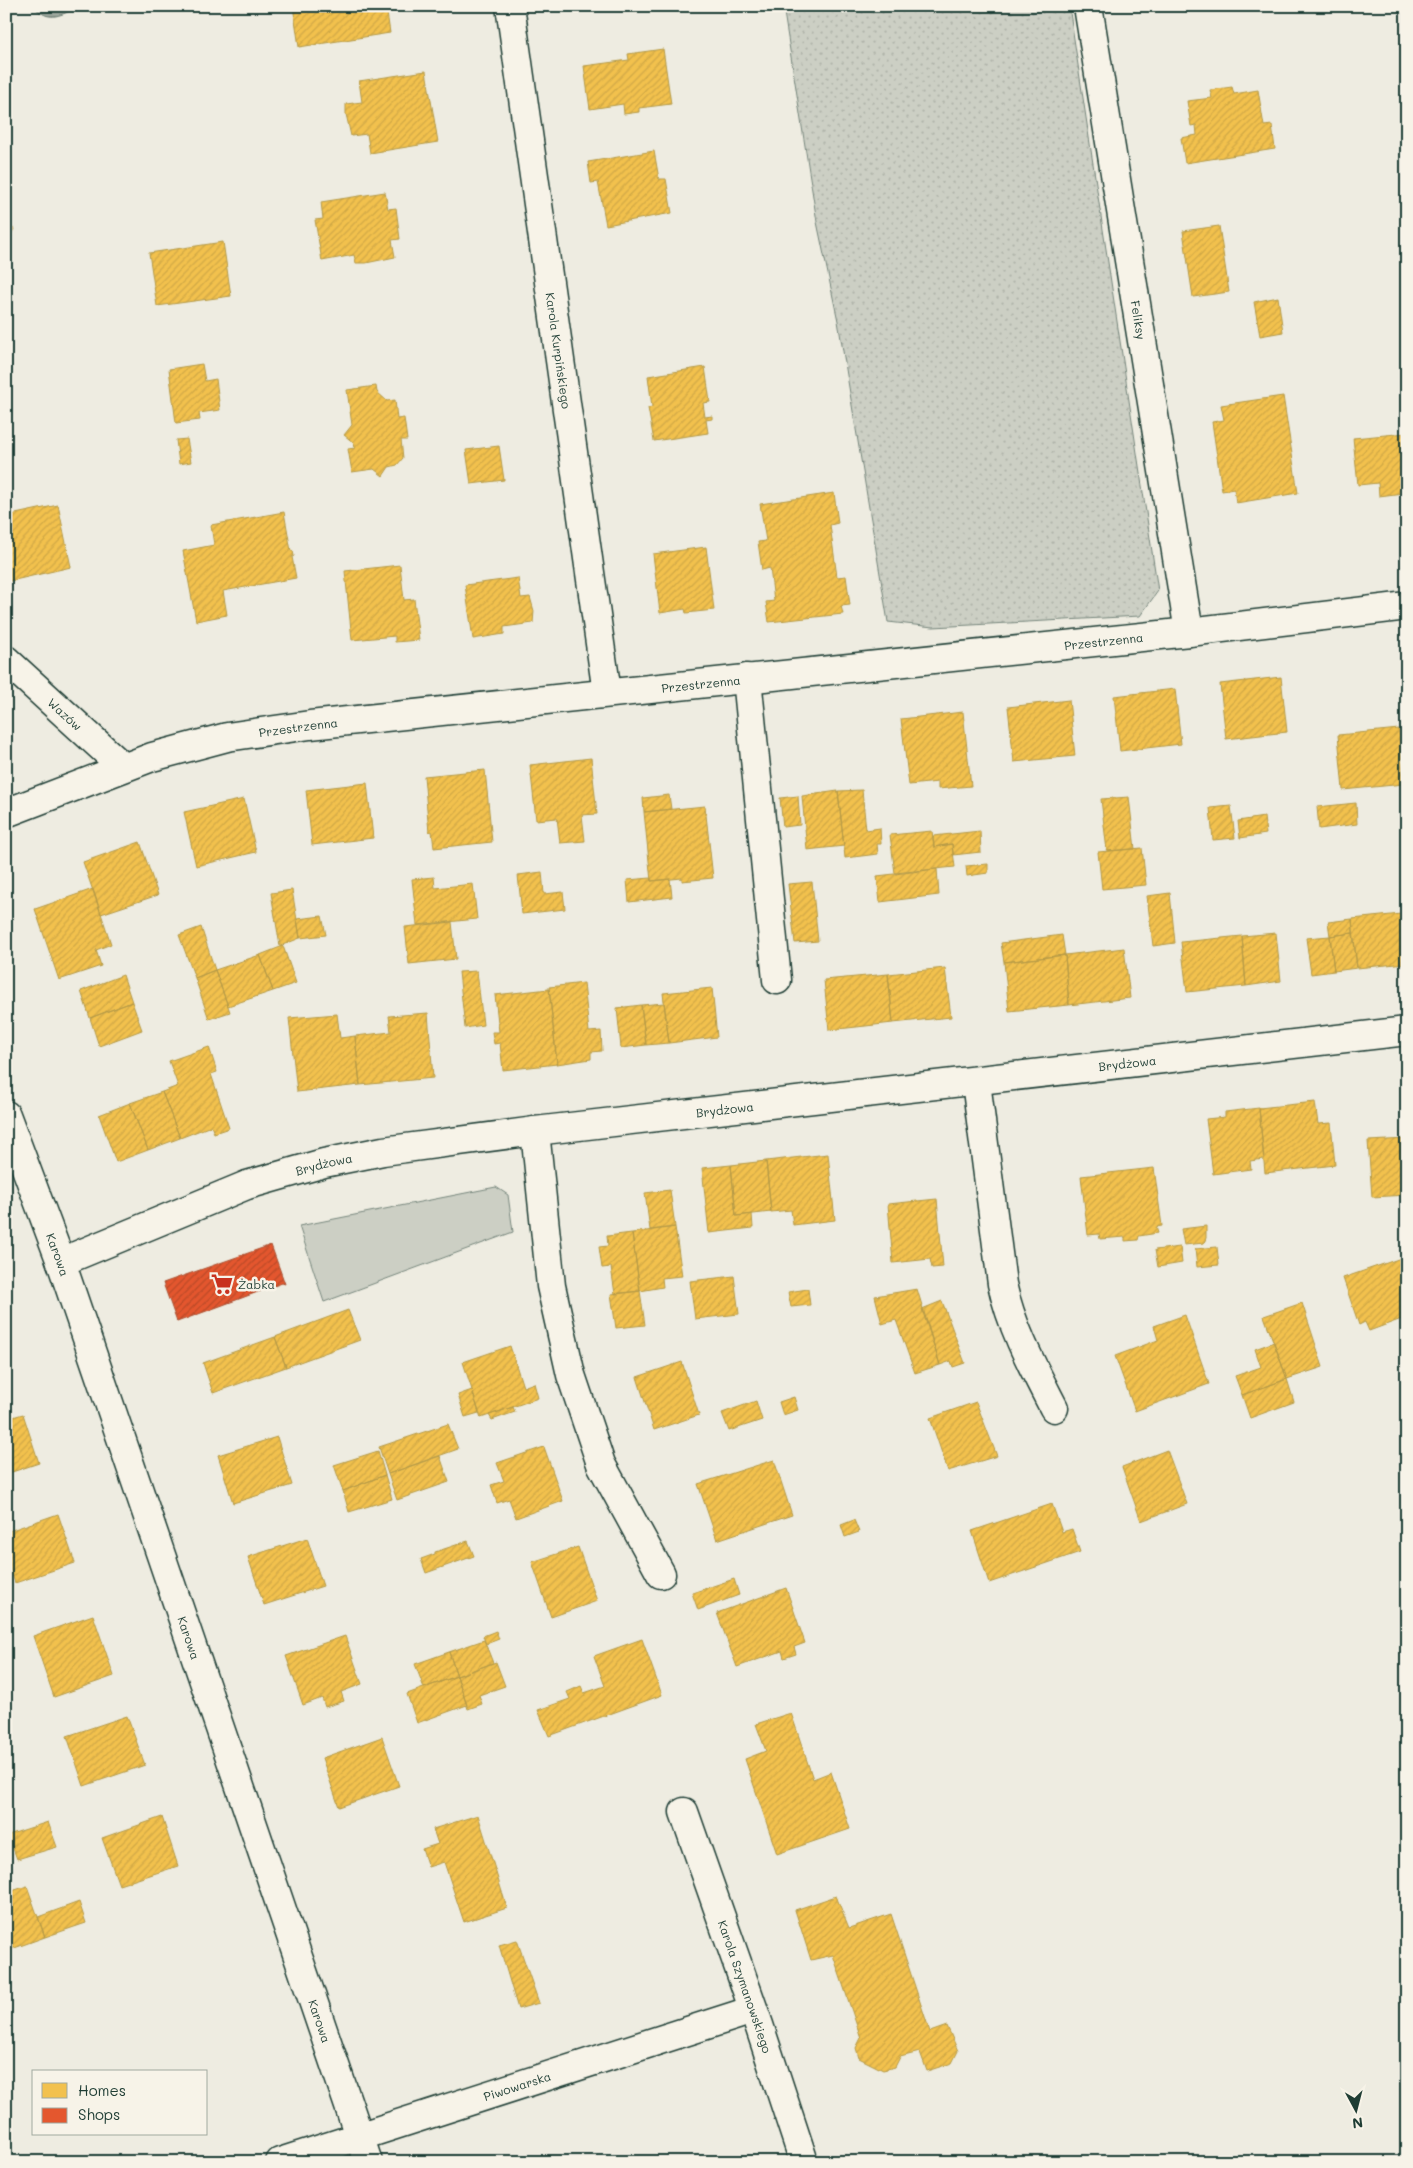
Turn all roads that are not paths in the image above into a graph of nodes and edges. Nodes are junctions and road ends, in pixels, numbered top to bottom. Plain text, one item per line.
1 (510, 6) edge
2 (1088, 6) edge
3 (1407, 606) edge
4 (1189, 632) junction
5 (6, 660) edge
6 (747, 678) junction
7 (607, 693) junction
8 (123, 768) junction
9 (6, 813) edge
10 (777, 980) dead end
11 (1407, 1031) edge
12 (976, 1082) junction
13 (6, 1115) edge
14 (535, 1132) junction
15 (61, 1262) junction
16 (1054, 1408) dead end
17 (661, 1574) dead end
18 (684, 1812) dead end
19 (753, 2010) junction
20 (359, 2136) junction
21 (280, 2162) edge
22 (368, 2162) edge
23 (804, 2162) edge

1 - 7 street, Karola Kurpińskiego
2 - 4 street, Feliksy
3 - 4 street, Przestrzenna
4 - 6 street, Przestrzenna
5 - 8 street, Wazów
6 - 7 street, Przestrzenna
6 - 10 street
7 - 8 street, Przestrzenna
8 - 9 street, Przestrzenna
11 - 12 street, Brydżowa
12 - 14 street, Brydżowa
12 - 16 street
13 - 15 street, Karowa
14 - 15 street, Brydżowa
14 - 17 street
15 - 20 street, Karowa
18 - 19 street, Karola Szymanowskiego
19 - 20 street, Piwowarska
19 - 23 street, Karola Szymanowskiego
20 - 21 street, Piwowarska
20 - 22 street, Karowa

